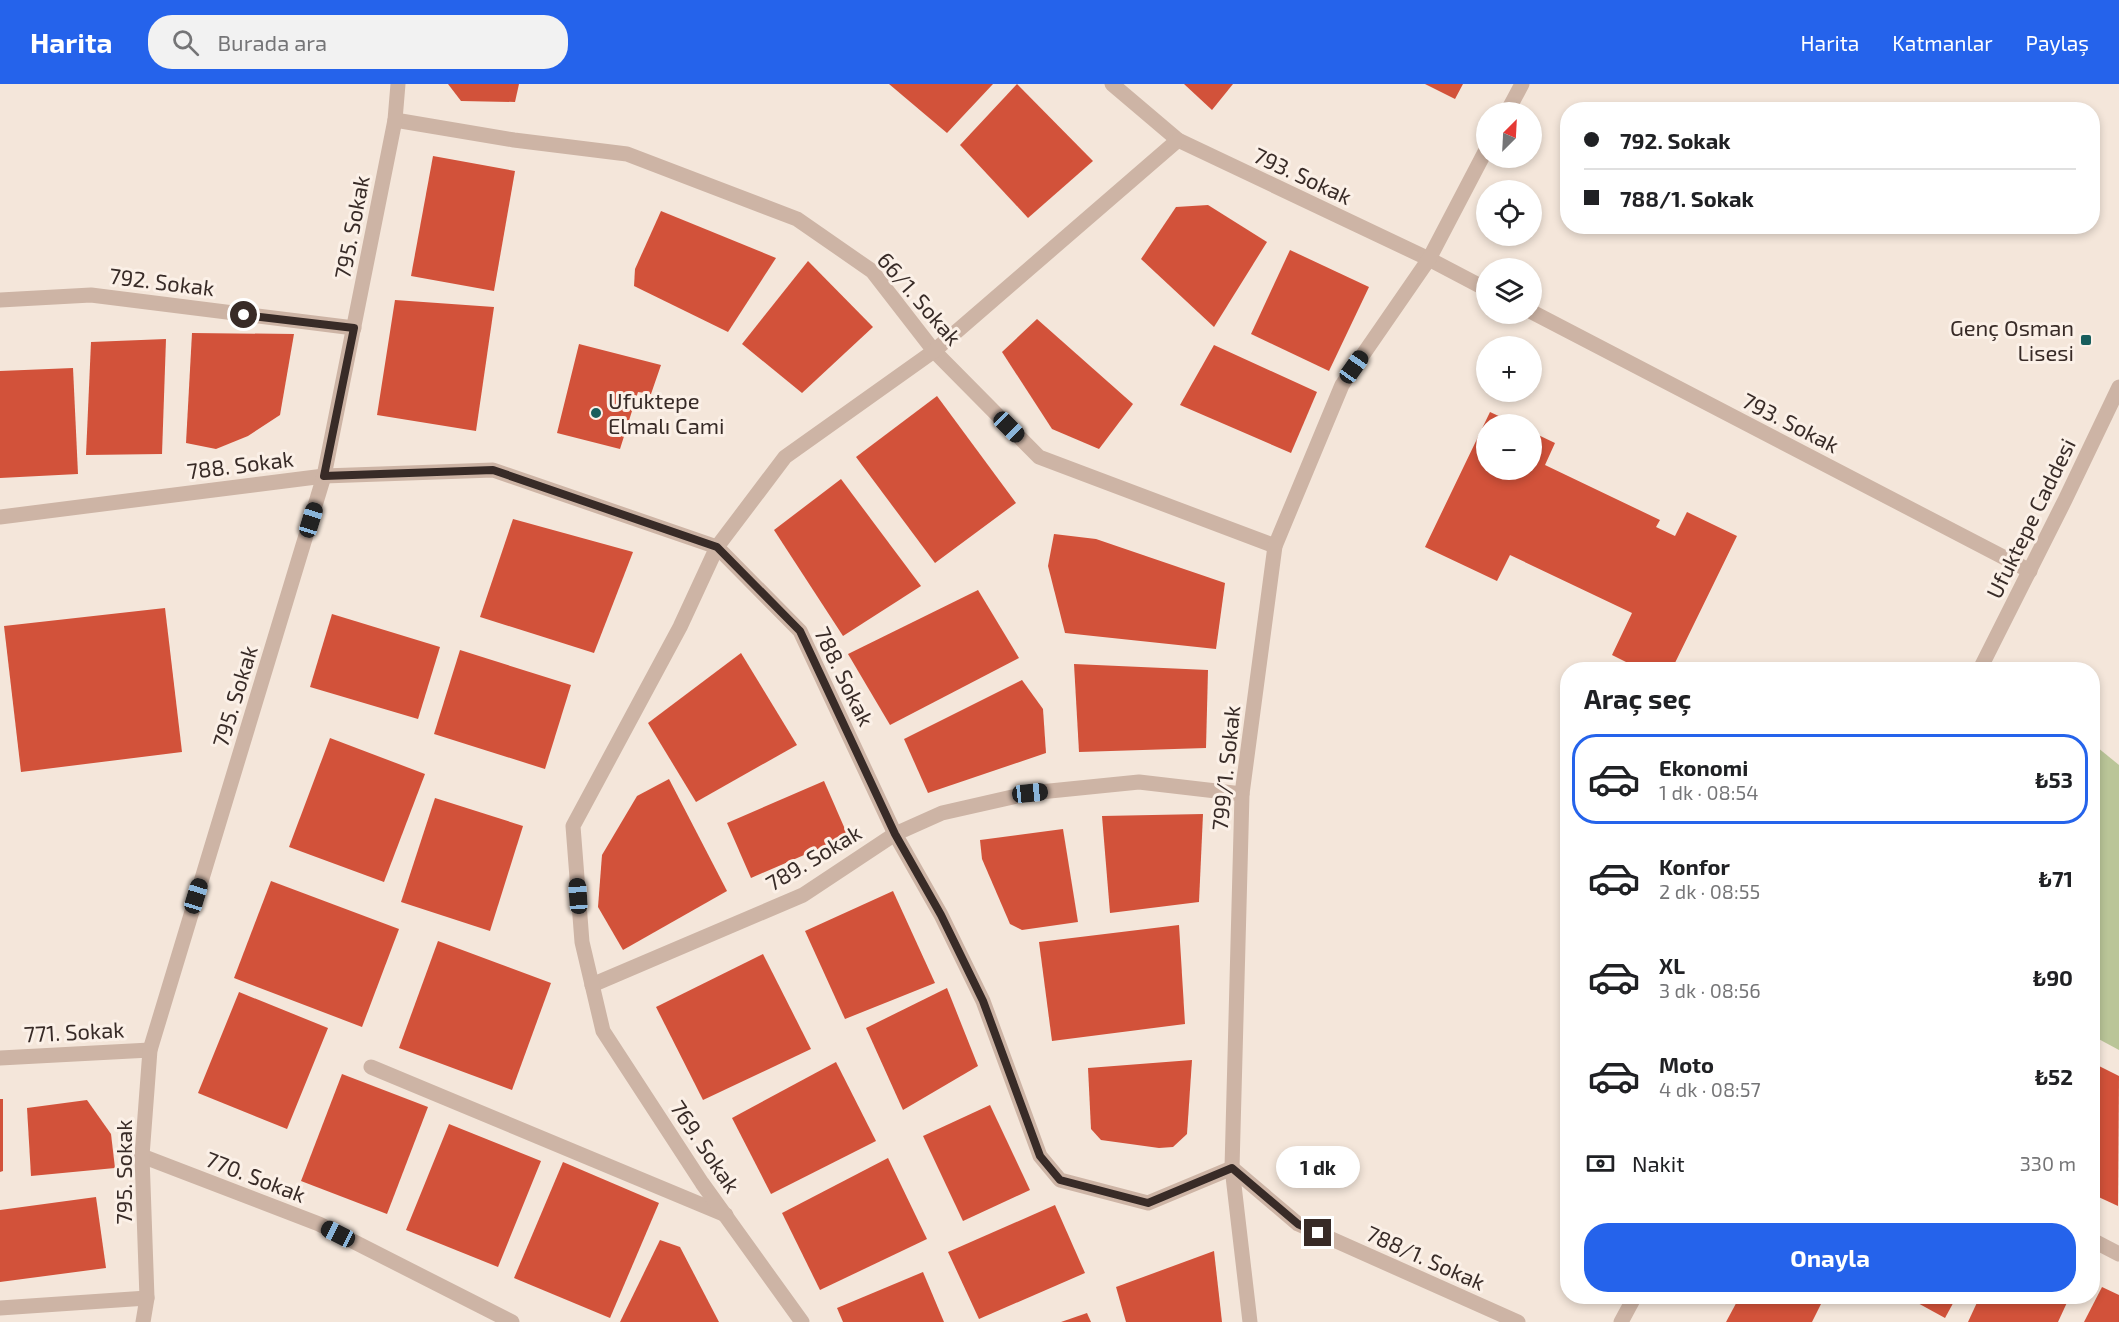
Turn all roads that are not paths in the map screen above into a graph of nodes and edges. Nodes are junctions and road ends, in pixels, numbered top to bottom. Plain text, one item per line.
1 (398, 84) edge
2 (1112, 84) edge
3 (1522, 84) edge
4 (1512, 102) edge
5 (395, 120) junction
6 (1178, 140) junction
7 (1477, 168) edge
8 (1429, 259) junction
9 (1476, 284) edge
10 (0, 300) edge
11 (1542, 317) edge
12 (354, 328) junction
13 (934, 351) junction
14 (2119, 387) edge
15 (324, 476) junction
16 (0, 517) edge
17 (1275, 546) junction
18 (717, 547) junction
19 (2030, 571) junction
20 (1984, 662) edge
21 (1242, 794) junction
22 (895, 834) junction
23 (592, 986) junction
24 (150, 1050) junction
25 (0, 1058) edge
26 (371, 1067) dead end
27 (142, 1156) junction
28 (1232, 1168) junction
29 (726, 1216) junction
30 (2100, 1244) edge
31 (2119, 1254) edge
32 (147, 1298) junction
33 (1631, 1304) edge
34 (0, 1308) edge
35 (143, 1322) edge
36 (512, 1322) edge
37 (802, 1322) edge
38 (1250, 1322) edge
39 (1518, 1322) edge
40 (1621, 1322) edge

1 - 5 street, 795. Sokak
2 - 6 street, 793. Sokak
3 - 4 street
5 - 12 street, 795. Sokak
5 - 13 street, 66/1. Sokak
6 - 8 street, 793. Sokak
6 - 13 street, 769. Sokak
7 - 8 street, 799/1. Sokak
8 - 9 street, 793. Sokak
8 - 17 street, 799/1. Sokak
10 - 12 street, 792. Sokak
11 - 19 street, 793. Sokak
12 - 15 street, 795. Sokak
13 - 17 street, 66/1. Sokak
13 - 18 street, 769. Sokak
14 - 19 street, Ufuktepe Caddesi
15 - 16 street, 788. Sokak
15 - 18 street, 788. Sokak
15 - 24 street, 795. Sokak
17 - 21 street, 799/1. Sokak
18 - 22 street, 788. Sokak
18 - 23 street, 769. Sokak
19 - 20 street, Ufuktepe Caddesi
21 - 22 street, 789. Sokak
21 - 28 street, 799/1. Sokak
22 - 23 street, 789. Sokak
22 - 28 street, 788. Sokak
23 - 29 street, 769. Sokak
24 - 25 street, 771. Sokak
24 - 27 street, 795. Sokak
26 - 29 street
27 - 32 street, 795. Sokak
27 - 36 street, 770. Sokak
28 - 38 street, 799/1. Sokak
28 - 39 street, 788/1. Sokak
29 - 37 street, 769. Sokak
30 - 31 street
32 - 34 street
32 - 35 street, 795. Sokak
33 - 40 street

